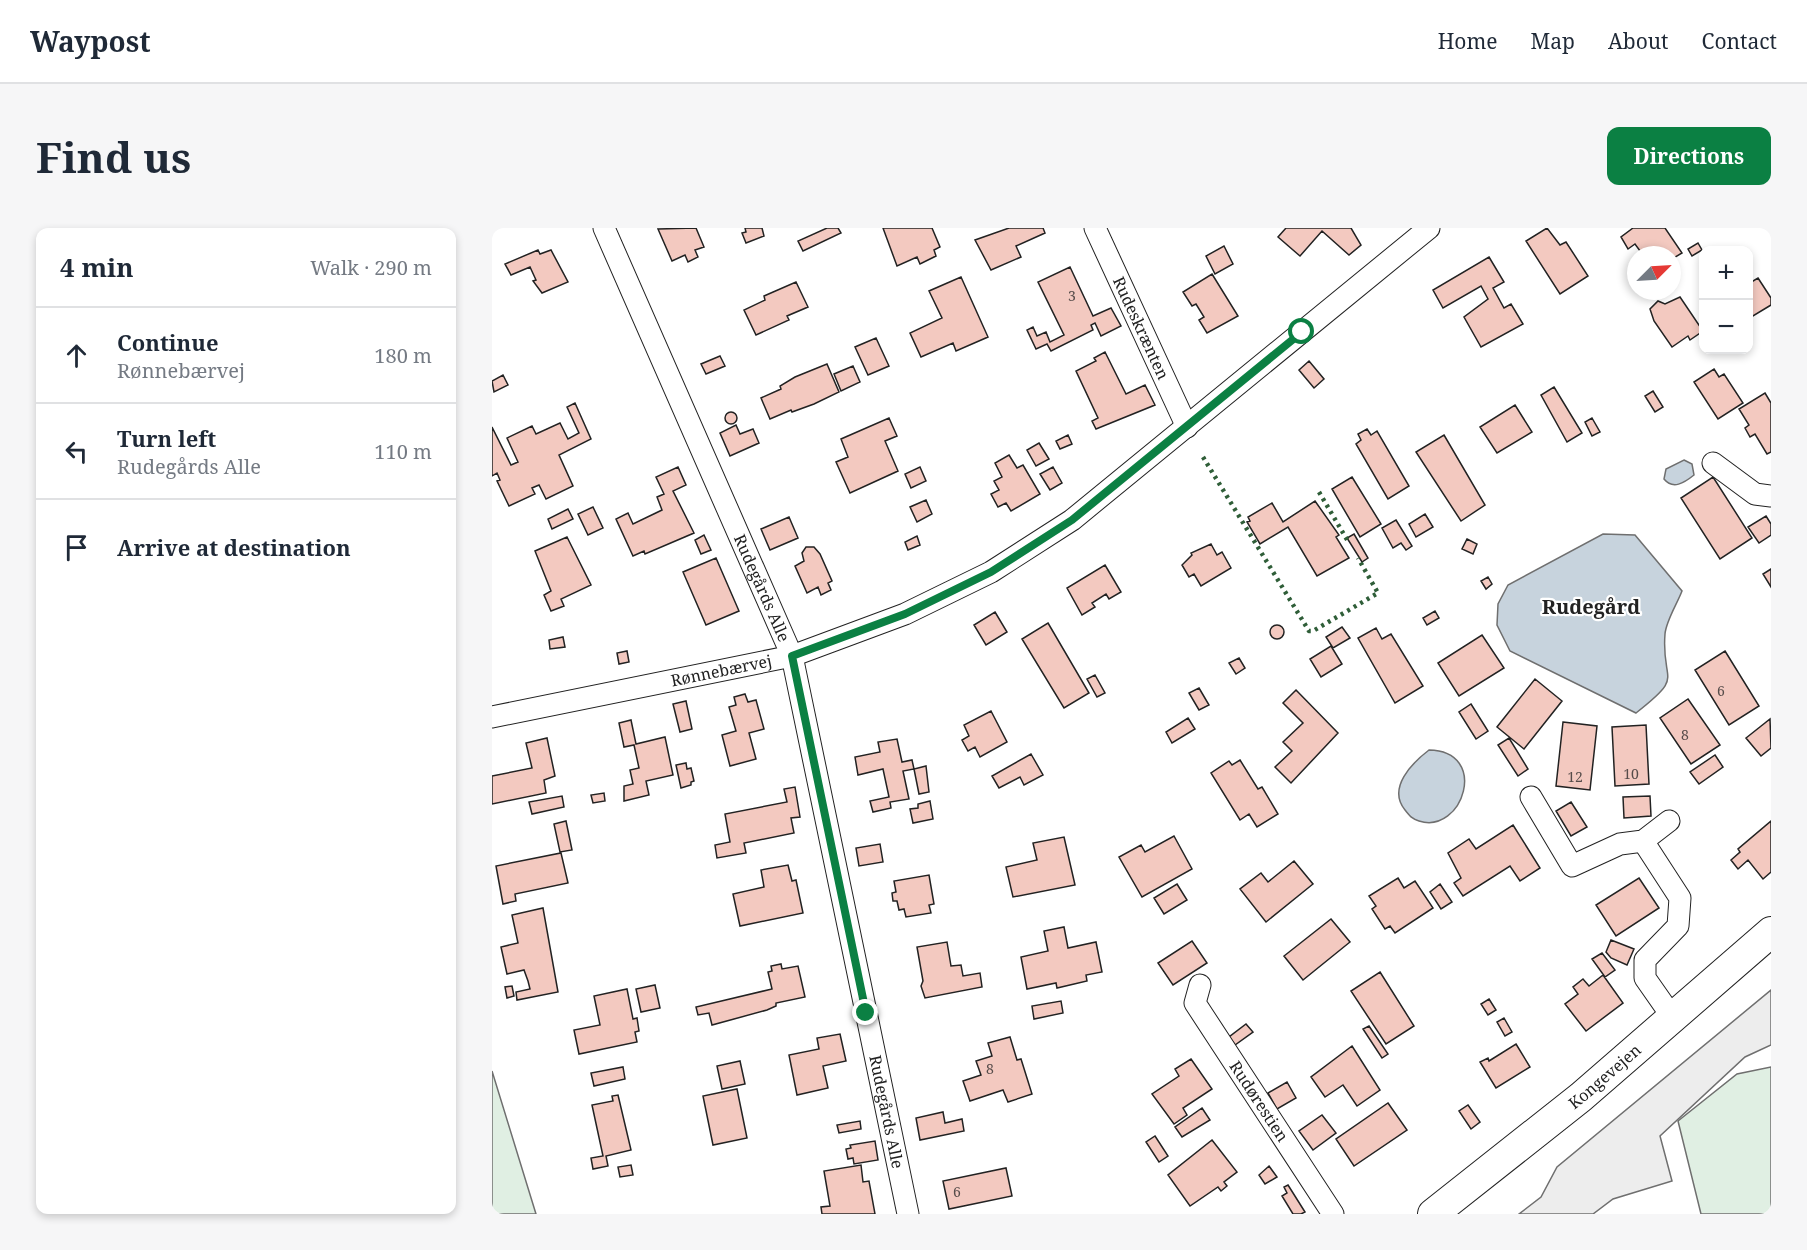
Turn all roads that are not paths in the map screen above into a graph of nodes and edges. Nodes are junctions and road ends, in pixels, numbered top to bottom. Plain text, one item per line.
1 (604, 228) edge
2 (1095, 228) edge
3 (1429, 228) edge
4 (1187, 427) junction
5 (1713, 463) dead end
6 (1771, 496) edge
7 (792, 656) junction
8 (492, 717) edge
9 (1531, 797) dead end
10 (1669, 821) dead end
11 (1644, 841) junction
12 (1771, 932) edge
13 (1200, 985) dead end
14 (1673, 1018) junction
15 (908, 1214) edge
16 (1333, 1214) edge
17 (1433, 1214) edge

1 - 7 street, Rudegårds Alle
2 - 4 street, Rudeskrænten
3 - 4 street, Rønnebærvej
4 - 7 street, Rønnebærvej
5 - 6 street
7 - 8 street, Rønnebærvej
7 - 15 street, Rudegårds Alle
9 - 11 street
10 - 11 street
11 - 14 street
12 - 14 main road, Kongevejen
13 - 16 street, Rudørestien
14 - 17 main road, Kongevejen

